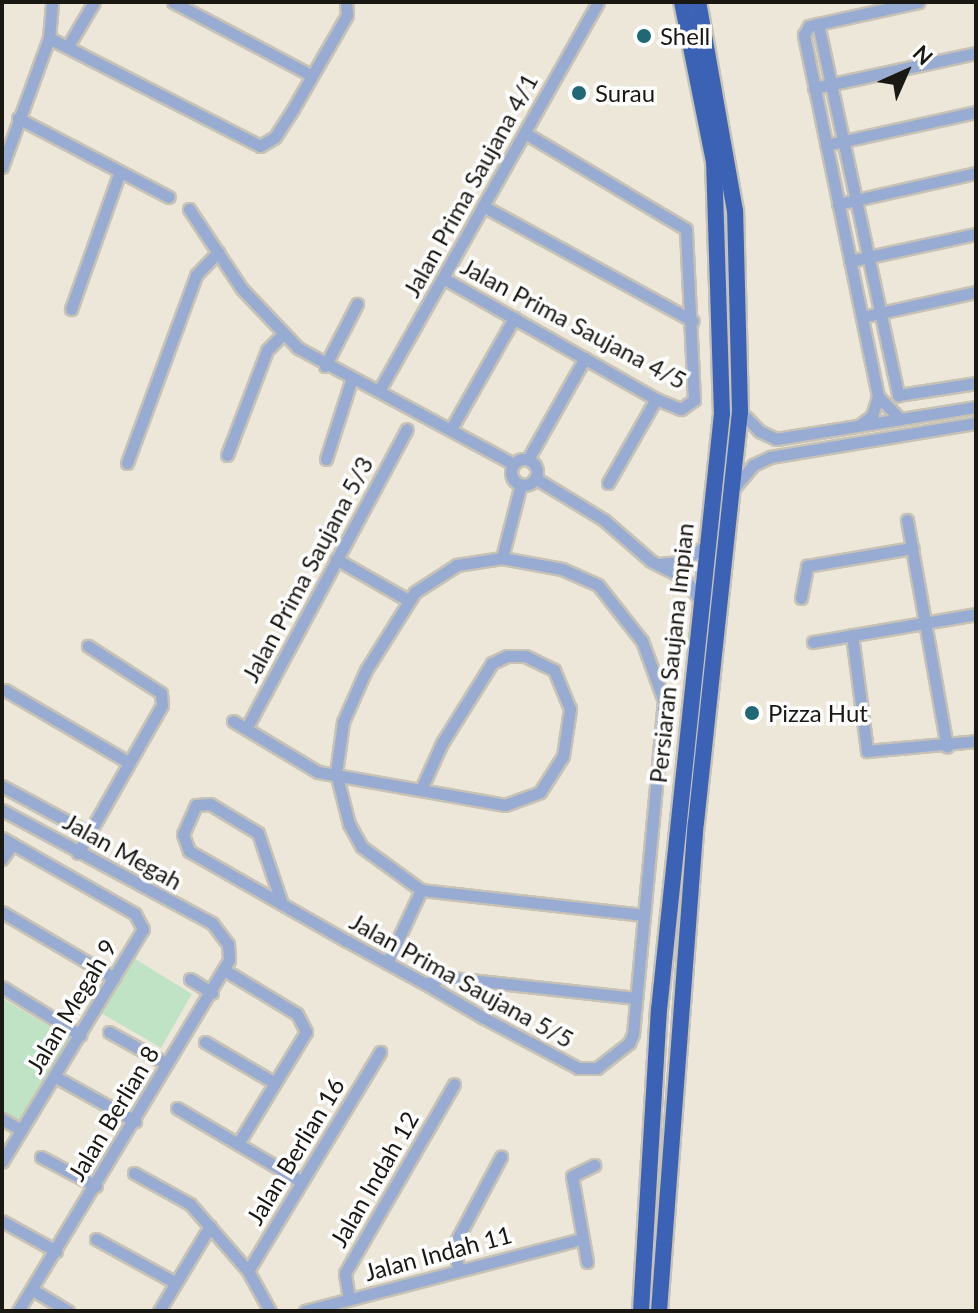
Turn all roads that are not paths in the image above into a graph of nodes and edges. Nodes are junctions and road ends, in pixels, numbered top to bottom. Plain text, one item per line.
1 (52, 2) edge
2 (94, 2) edge
3 (173, 2) edge
4 (346, 2) edge
5 (598, 2) edge
6 (682, 2) edge
7 (698, 2) edge
8 (918, 2) edge
9 (814, 25) junction
10 (49, 38) junction
11 (68, 46) junction
12 (976, 53) edge
13 (311, 75) junction
14 (832, 84) junction
15 (814, 88) junction
16 (976, 112) edge
17 (17, 122) junction
18 (2, 123) edge
19 (525, 133) junction
20 (845, 141) junction
21 (826, 145) junction
22 (2, 167) edge
23 (976, 173) edge
24 (119, 174) junction
25 (169, 197) dead end
26 (859, 199) junction
27 (838, 204) junction
28 (483, 206) junction
29 (189, 209) dead end
30 (976, 234) edge
31 (218, 252) junction
32 (872, 256) junction
33 (850, 261) junction
34 (443, 278) junction
35 (976, 292) edge
36 (357, 304) dead end
37 (71, 309) dead end
38 (884, 312) junction
39 (862, 317) junction
40 (514, 318) junction
41 (693, 321) junction
42 (284, 333) junction
43 (585, 358) junction
44 (325, 366) junction
45 (351, 381) junction
46 (976, 383) edge
47 (380, 389) junction
48 (878, 396) junction
49 (656, 399) junction
50 (976, 407) edge
51 (740, 411) junction
52 (900, 419) junction
53 (976, 423) edge
54 (859, 426) junction
55 (407, 429) dead end
56 (451, 429) junction
57 (227, 455) dead end
58 (326, 459) dead end
59 (528, 459) junction
60 (127, 463) dead end
61 (513, 464) junction
62 (535, 478) junction
63 (608, 483) dead end
64 (521, 484) junction
65 (734, 488) junction
66 (907, 520) dead end
67 (706, 546) junction
68 (912, 548) junction
69 (502, 558) junction
70 (336, 559) junction
71 (659, 564) junction
72 (801, 598) dead end
73 (408, 600) junction
74 (701, 601) junction
75 (976, 614) edge
76 (925, 623) junction
77 (852, 635) junction
78 (813, 642) dead end
79 (88, 646) dead end
80 (5, 690) dead end
81 (233, 721) dead end
82 (246, 729) junction
83 (976, 741) edge
84 (947, 746) junction
85 (128, 762) junction
86 (336, 773) junction
87 (2, 786) edge
88 (422, 787) junction
89 (2, 810) edge
90 (89, 833) junction
91 (7, 841) edge
92 (78, 853) junction
93 (2, 859) edge
94 (421, 890) junction
95 (282, 904) junction
96 (2, 912) edge
97 (643, 915) junction
98 (387, 963) junction
99 (226, 971) junction
100 (114, 978) junction
101 (190, 979) dead end
102 (426, 984) junction
103 (2, 987) edge
104 (212, 993) junction
105 (635, 998) junction
106 (109, 1032) dead end
107 (80, 1035) junction
108 (205, 1042) dead end
109 (380, 1052) dead end
110 (167, 1064) junction
111 (54, 1076) junction
112 (275, 1083) junction
113 (454, 1084) dead end
114 (177, 1108) dead end
115 (2, 1119) edge
116 (135, 1121) junction
117 (21, 1130) junction
118 (238, 1144) junction
119 (41, 1157) dead end
120 (501, 1157) dead end
121 (2, 1162) edge
122 (595, 1165) dead end
123 (134, 1173) dead end
124 (302, 1182) junction
125 (96, 1186) junction
126 (2, 1221) edge
127 (210, 1226) junction
128 (96, 1239) dead end
129 (582, 1239) junction
130 (56, 1251) junction
131 (587, 1262) dead end
132 (248, 1271) junction
133 (458, 1271) junction
134 (176, 1283) junction
135 (33, 1290) junction
136 (349, 1299) junction
137 (18, 1311) edge
138 (68, 1311) edge
139 (159, 1311) edge
140 (270, 1311) edge
141 (305, 1311) edge
142 (641, 1311) edge
143 (659, 1311) edge

1 - 10 street
2 - 11 street
3 - 13 street
4 - 13 street
5 - 19 street, Jalan Prima Saujana 4/1
6 - 67 highway, Persiaran Saujana Impian
7 - 51 highway, Persiaran Saujana Impian
8 - 9 street
9 - 14 street
9 - 15 street
10 - 11 street
10 - 17 street
11 - 13 street
12 - 14 street
14 - 15 street
14 - 20 street
15 - 21 street
16 - 20 street
17 - 18 street
17 - 22 street
17 - 24 street
19 - 28 street, Jalan Prima Saujana 4/1
19 - 41 street, Jalan Prima Saujana 4/5
20 - 21 street
20 - 26 street
21 - 27 street
23 - 26 street
24 - 25 street
24 - 37 street
26 - 27 street
26 - 32 street
27 - 33 street
28 - 34 street, Jalan Prima Saujana 4/1
28 - 41 street
29 - 31 street
30 - 32 street
31 - 42 street
31 - 60 street
32 - 33 street
32 - 38 street
33 - 39 street
34 - 40 street, Jalan Prima Saujana 4/5
34 - 47 street, Jalan Prima Saujana 4/1
35 - 38 street
36 - 44 street
38 - 39 street
38 - 46 street
39 - 48 street
40 - 43 street, Jalan Prima Saujana 4/5
40 - 56 street
41 - 49 street, Jalan Prima Saujana 4/5
42 - 44 street
42 - 57 street
43 - 49 street, Jalan Prima Saujana 4/5
43 - 59 street
44 - 45 street
45 - 47 street
45 - 58 street
47 - 56 street
48 - 52 street
48 - 54 street
49 - 63 street
50 - 52 street
51 - 54 street
51 - 65 highway, Persiaran Saujana Impian
52 - 54 street
53 - 65 street
55 - 70 street, Jalan Prima Saujana 5/3
56 - 61 street
59 - 61 street
59 - 62 street
61 - 64 street
62 - 64 street
62 - 71 street
64 - 69 street
65 - 143 highway, Persiaran Saujana Impian
66 - 68 street
67 - 71 street
67 - 74 highway, Persiaran Saujana Impian
68 - 72 street
68 - 76 street
69 - 73 street
69 - 97 street
70 - 73 street
70 - 82 street, Jalan Prima Saujana 5/3
71 - 74 street
73 - 86 street
74 - 142 highway, Persiaran Saujana Impian
75 - 76 street
76 - 77 street
76 - 84 street
77 - 78 street
77 - 84 street
79 - 85 street
80 - 85 street
81 - 82 street
82 - 86 street
83 - 84 street
85 - 90 street
86 - 88 street
86 - 94 street
87 - 90 street
88 - 88 street
89 - 92 street, Jalan Megah
90 - 92 street
91 - 93 street
91 - 100 street, Jalan Megah 9
92 - 99 street, Jalan Megah
94 - 97 street
94 - 98 street
95 - 95 street, Jalan Prima Saujana 5/5
95 - 98 street, Jalan Prima Saujana 5/5
96 - 100 street
97 - 105 street
98 - 102 street, Jalan Prima Saujana 5/5
99 - 104 street, Jalan Berlian 8
99 - 112 street
100 - 107 street, Jalan Megah 9
101 - 104 street
102 - 105 street
102 - 105 street, Jalan Prima Saujana 5/5
103 - 107 street
104 - 110 street, Jalan Berlian 8
106 - 110 street
107 - 111 street, Jalan Megah 9
108 - 112 street
109 - 124 street, Jalan Berlian 16
110 - 116 street, Jalan Berlian 8
111 - 116 street
111 - 117 street, Jalan Megah 9
112 - 118 street
113 - 136 street, Jalan Indah 12
114 - 118 street
115 - 117 street
116 - 125 street, Jalan Berlian 8
117 - 121 street, Jalan Megah 9
118 - 124 street
119 - 125 street
120 - 133 street
122 - 129 street
123 - 127 street
124 - 132 street, Jalan Berlian 16
125 - 130 street, Jalan Berlian 8
126 - 130 street
127 - 132 street
127 - 134 street
128 - 134 street
129 - 131 street
129 - 133 street, Jalan Indah 11
130 - 135 street, Jalan Berlian 8
132 - 140 street
133 - 136 street, Jalan Indah 11
134 - 139 street
135 - 137 street, Jalan Berlian 8
135 - 138 street
136 - 141 street, Jalan Indah 11

